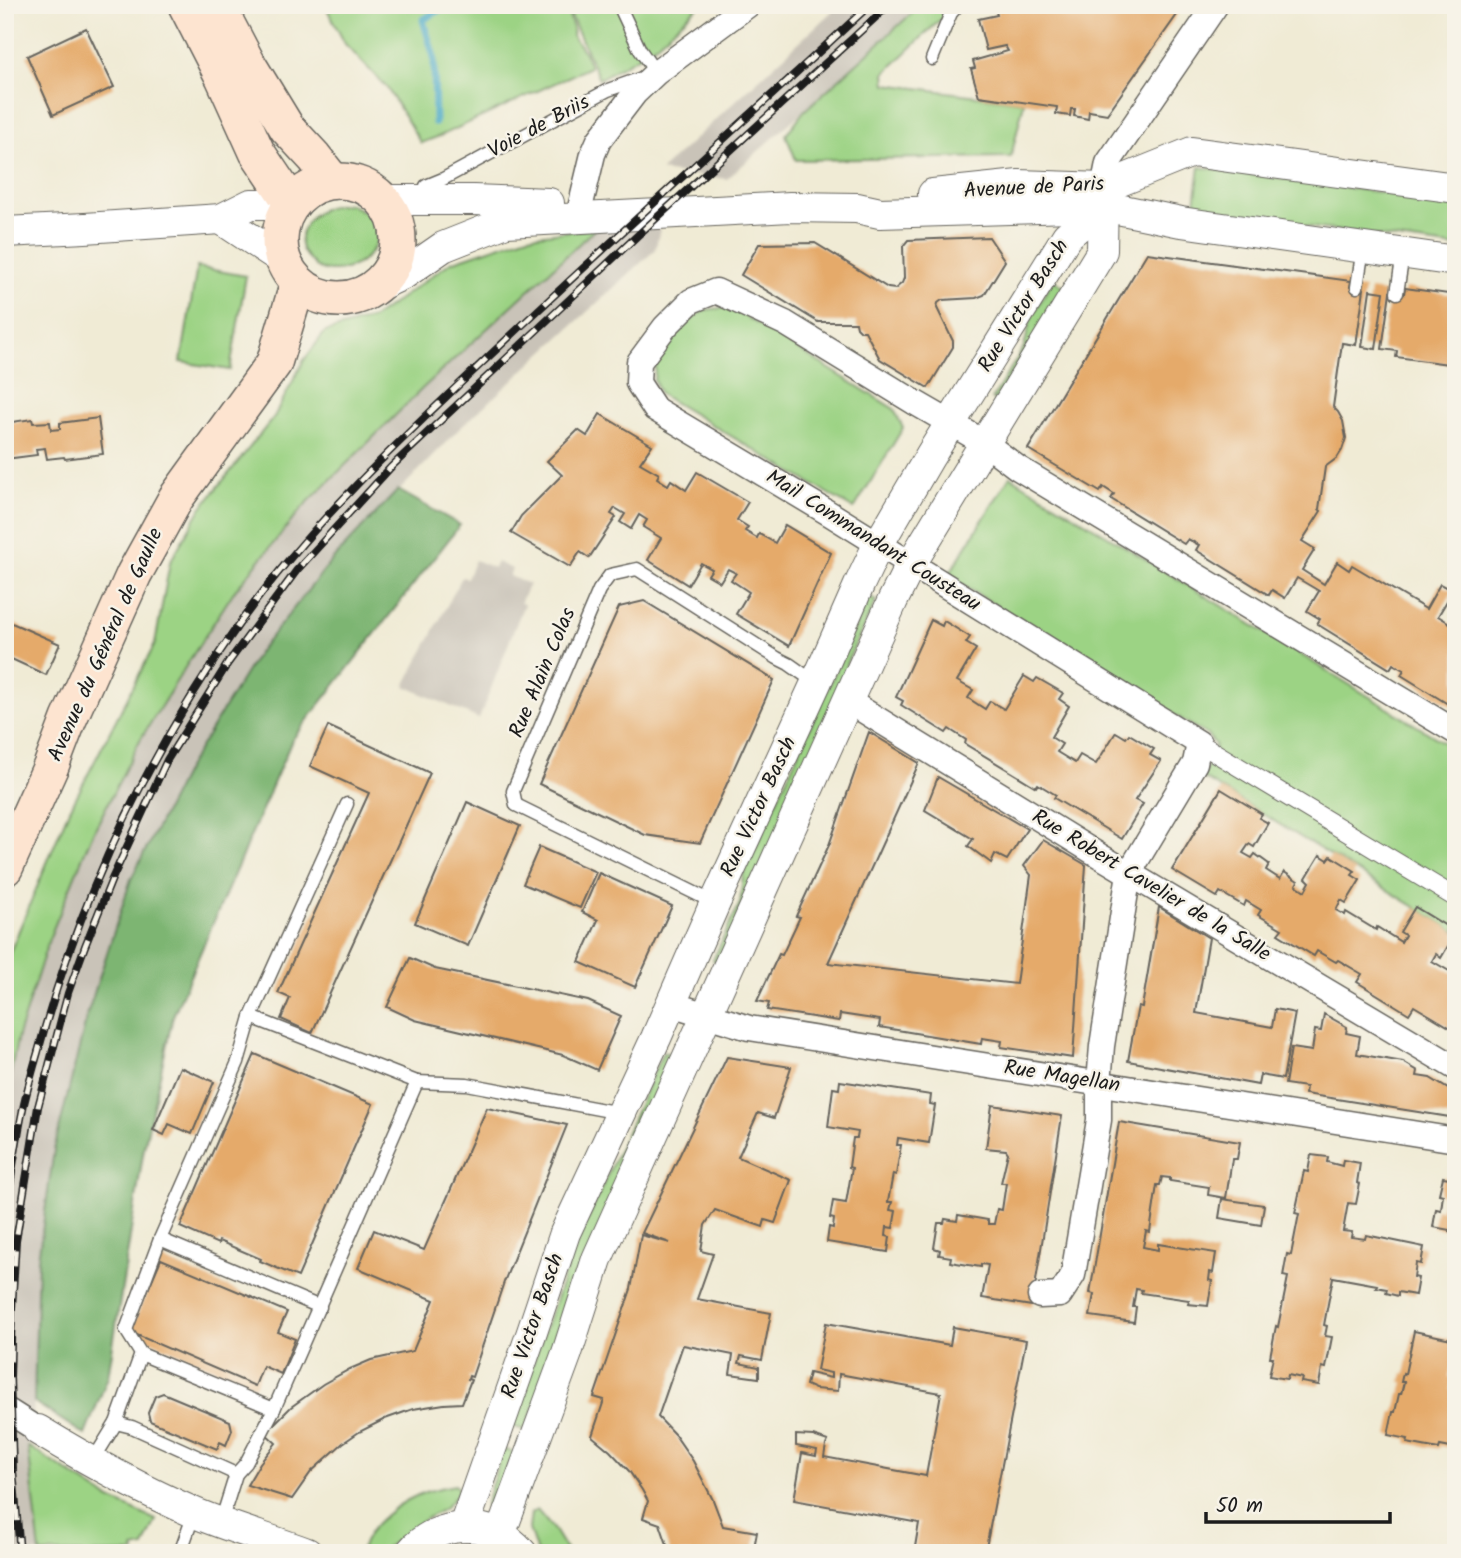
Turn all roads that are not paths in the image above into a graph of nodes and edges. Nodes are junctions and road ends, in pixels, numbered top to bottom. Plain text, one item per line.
1 (186, 5) edge
2 (218, 5) edge
3 (619, 5) edge
4 (748, 5) edge
5 (958, 5) edge
6 (1216, 5) edge
7 (932, 59) dead end
8 (656, 74) junction
9 (333, 181) junction
10 (426, 186) dead end
11 (1456, 188) edge
12 (1103, 197) junction
13 (382, 200) junction
14 (292, 204) junction
15 (581, 204) junction
16 (610, 216) junction
17 (221, 219) junction
18 (5, 232) edge
19 (1363, 248) junction
20 (1403, 254) junction
21 (1456, 261) edge
22 (291, 271) junction
23 (374, 288) junction
24 (1357, 288) dead end
25 (1397, 293) dead end
26 (950, 423) junction
27 (985, 443) junction
28 (878, 545) junction
29 (911, 565) junction
30 (816, 683) junction
31 (848, 701) junction
32 (1456, 732) edge
33 (1199, 743) junction
34 (347, 804) dead end
35 (5, 868) edge
36 (1129, 873) junction
37 (1456, 898) edge
38 (715, 903) junction
39 (671, 1004) junction
40 (706, 1015) junction
41 (251, 1017) junction
42 (1456, 1068) edge
43 (417, 1082) junction
44 (1099, 1083) junction
45 (620, 1114) junction
46 (1456, 1140) edge
47 (160, 1239) junction
48 (1040, 1296) dead end
49 (320, 1307) junction
50 (141, 1354) junction
51 (5, 1409) edge
52 (274, 1409) junction
53 (116, 1423) junction
54 (38, 1430) joint
55 (271, 1438) dead end
56 (252, 1453) junction
57 (91, 1463) junction
58 (236, 1474) junction
59 (201, 1523) junction
60 (464, 1526) junction
61 (511, 1544) edge
62 (410, 1551) edge
63 (180, 1553) edge
64 (307, 1553) edge

1 - 14 main road
2 - 9 main road
3 - 8 lane
4 - 8 street, Voie de Briis
5 - 7 lane
6 - 12 street
8 - 10 lane, Voie de Briis
8 - 15 street, Voie de Briis
9 - 13 main road
9 - 14 main road
11 - 12 street, Avenue de Paris
12 - 16 street, Avenue de Paris
12 - 19 street, Avenue de Paris
12 - 26 street, Rue Victor Basch
12 - 27 street, Rue Victor Basch
13 - 15 street, Avenue de Paris
13 - 23 main road
14 - 17 street
14 - 22 main road
15 - 16 street, Avenue de Paris
16 - 23 street, Avenue de Paris
17 - 18 street
17 - 22 street
19 - 20 street, Avenue de Paris
19 - 24 lane
20 - 21 street, Avenue de Paris
20 - 25 lane
22 - 23 main road
22 - 35 main road, Avenue du Général de Gaulle
26 - 27 street, Mail Commandant Cousteau
26 - 28 street, Rue Victor Basch
26 - 28 street, Mail Commandant Cousteau
27 - 29 street, Rue Victor Basch
27 - 32 street
28 - 29 street, Mail Commandant Cousteau
28 - 30 street, Rue Victor Basch
29 - 31 street, Rue Victor Basch
29 - 33 street, Mail Commandant Cousteau
30 - 38 street, Rue Victor Basch
30 - 38 lane, Rue Alain Colas
31 - 36 street, Rue Robert Cavelier de la Salle
31 - 40 street, Rue Victor Basch
33 - 36 street
33 - 37 street, Mail Commandant Cousteau
34 - 41 lane
36 - 42 street, Rue Robert Cavelier de la Salle
36 - 44 street
38 - 39 street, Rue Victor Basch
39 - 40 street, Rue Magellan
39 - 45 street, Rue Victor Basch
40 - 44 street, Rue Magellan
40 - 61 street, Rue Victor Basch
41 - 43 lane
41 - 47 lane
43 - 45 lane
43 - 49 lane
44 - 46 street, Rue Magellan
44 - 48 street
45 - 60 street, Rue Victor Basch
47 - 49 lane
47 - 50 lane
49 - 52 lane
50 - 52 lane
50 - 53 lane
51 - 54 street
52 - 56 lane
53 - 57 lane
53 - 58 lane
54 - 57 street
55 - 56 lane
56 - 58 lane
57 - 59 street
58 - 59 lane
59 - 63 lane
59 - 64 street
60 - 61 street
60 - 62 street

